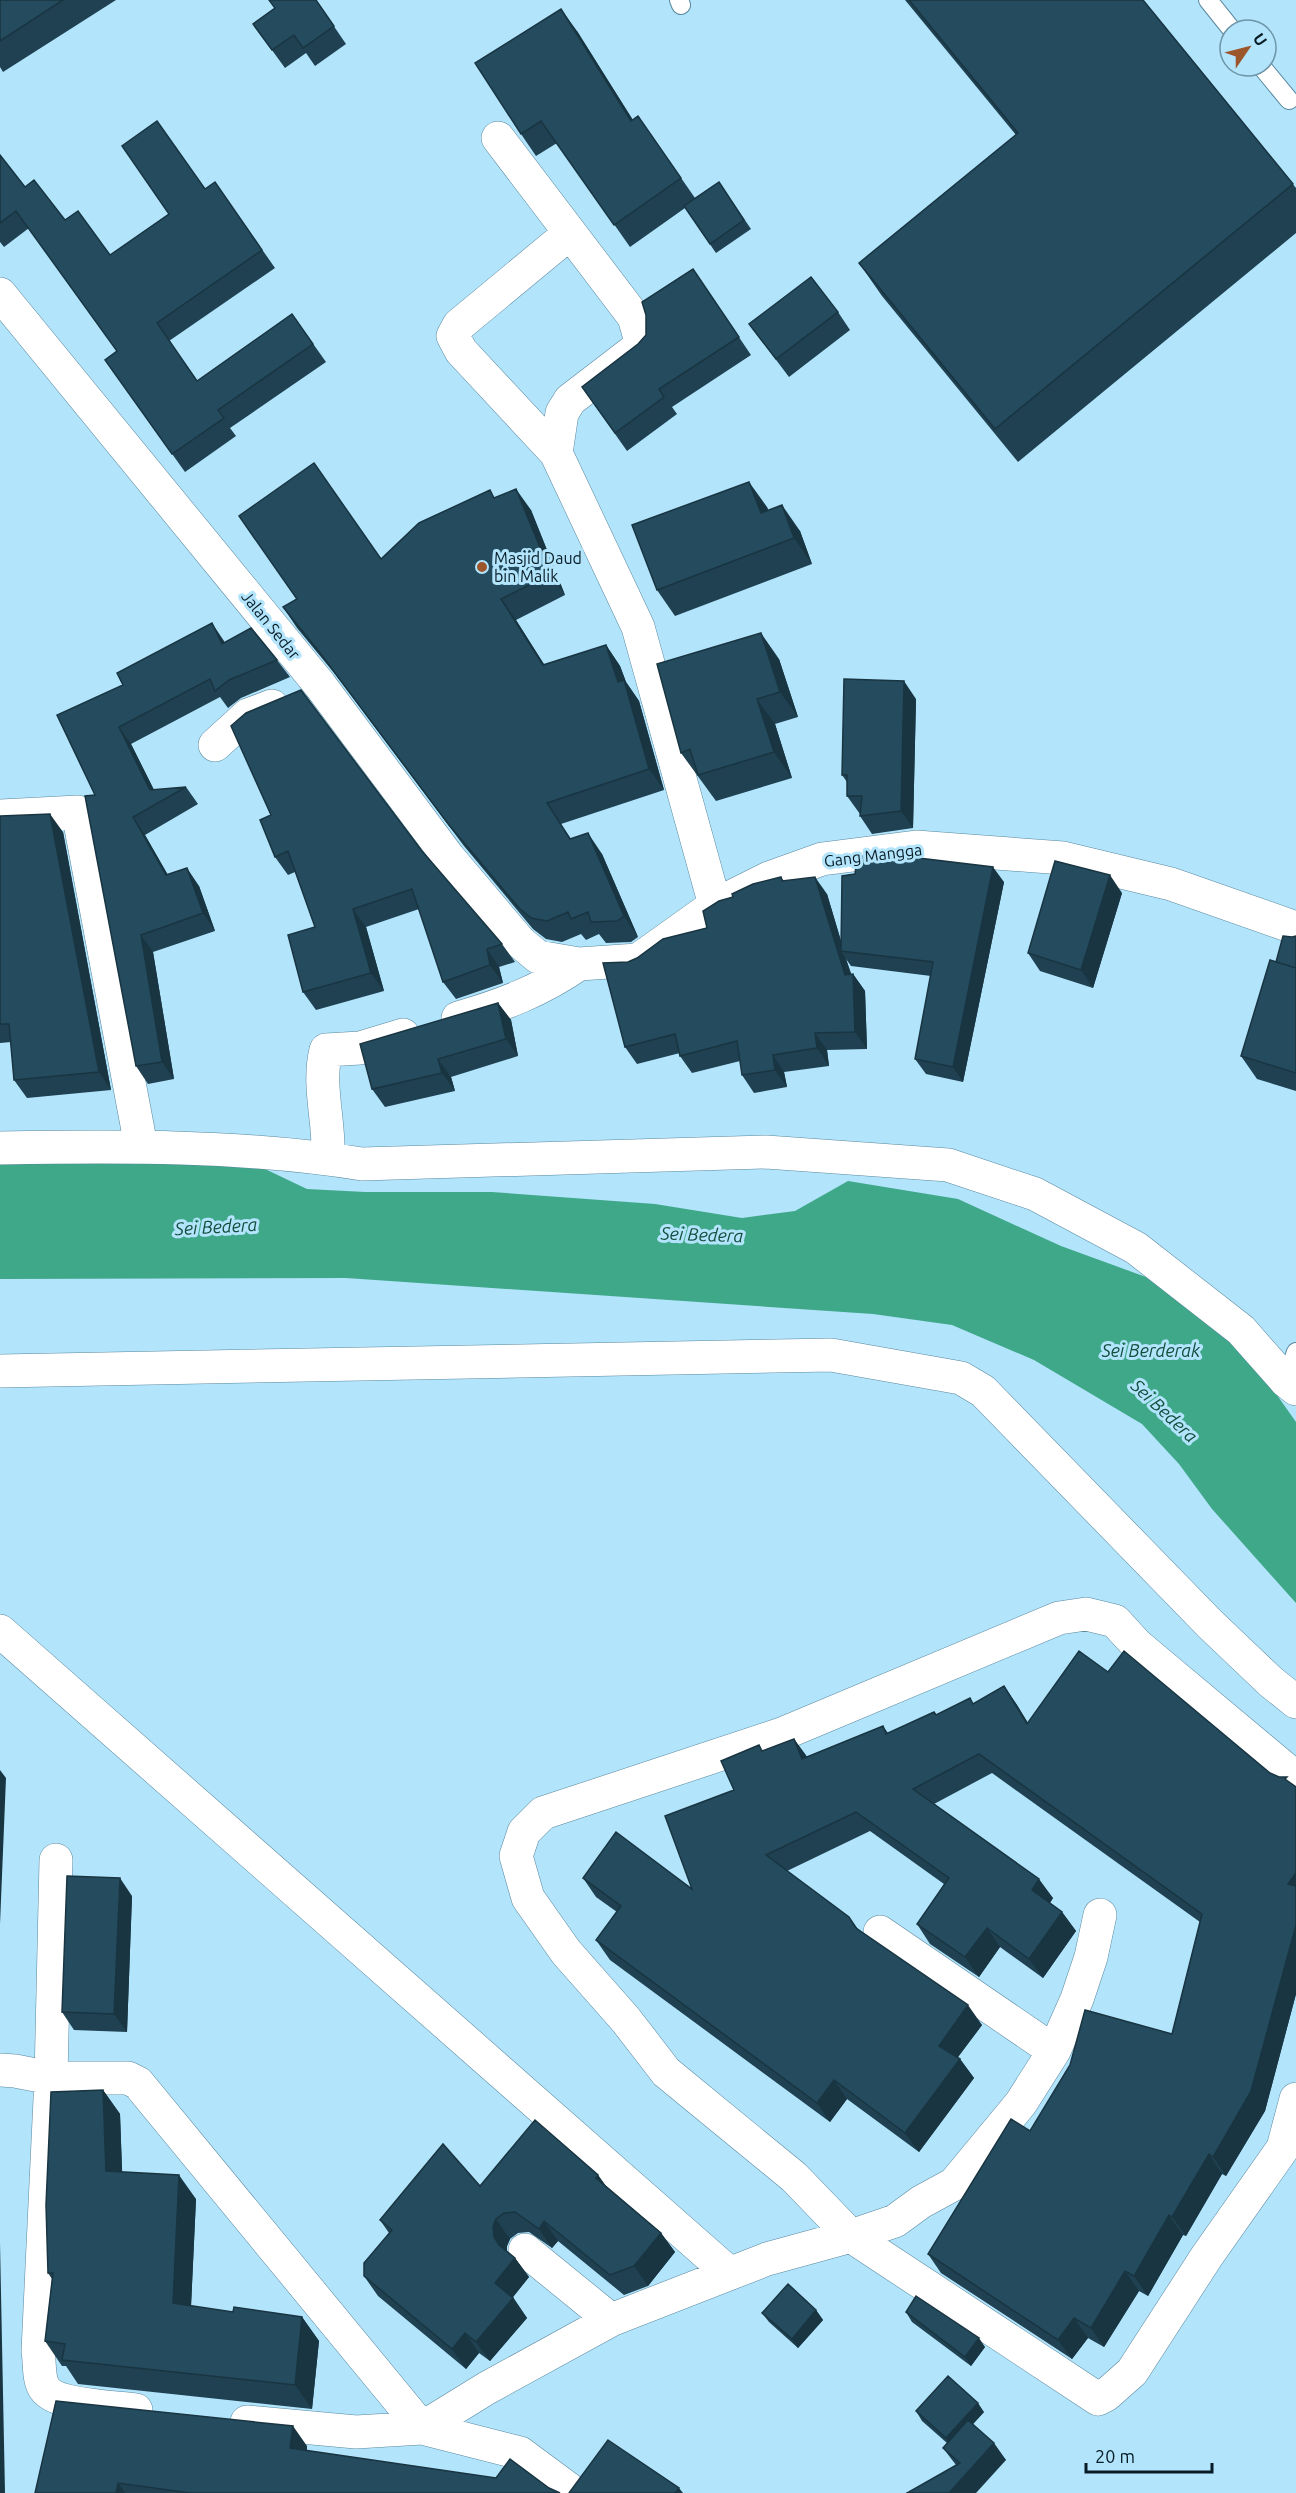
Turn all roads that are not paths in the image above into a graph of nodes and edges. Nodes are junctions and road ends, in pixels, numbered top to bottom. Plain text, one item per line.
1 (1208, 0) edge
2 (1222, 18) edge
3 (1272, 78) edge
4 (1294, 101) edge
5 (498, 138) dead end
6 (570, 233) junction
7 (0, 294) edge
8 (556, 453) junction
9 (320, 685) junction
10 (215, 745) dead end
11 (0, 816) edge
12 (715, 905) junction
13 (1296, 928) edge
14 (538, 957) joint
15 (579, 964) junction
16 (141, 1146) junction
17 (0, 1148) edge
18 (328, 1158) junction
19 (0, 1371) edge
20 (1293, 1374) edge
21 (0, 1631) edge
22 (1296, 1702) edge
23 (1296, 1778) edge
24 (56, 1860) dead end
25 (1100, 1915) dead end
26 (880, 1932) dead end
27 (1054, 2051) junction
28 (0, 2070) edge
29 (51, 2078) junction
30 (1296, 2099) edge
31 (851, 2236) junction
32 (525, 2250) dead end
33 (729, 2273) junction
34 (610, 2320) junction
35 (166, 2413) edge
36 (222, 2420) edge
37 (422, 2427) junction
38 (574, 2493) edge

1 - 2 lane
3 - 4 lane
5 - 6 street
6 - 8 street
6 - 8 street
7 - 9 street, Jalan Sedar
8 - 12 street
9 - 10 street
9 - 14 street, Jalan Sedar
11 - 16 street
12 - 13 street, Gang Mangga
12 - 15 street, Gang Mangga
14 - 15 street, Gang Mangga
15 - 18 street
16 - 17 street
16 - 18 street
18 - 20 street
19 - 22 street
21 - 33 street
23 - 31 street
24 - 29 street
25 - 27 street
26 - 27 street
27 - 31 street
28 - 29 street
29 - 35 street
29 - 37 street
30 - 31 street
31 - 33 street
32 - 34 street
33 - 34 street
34 - 37 street
36 - 37 street
37 - 38 street

